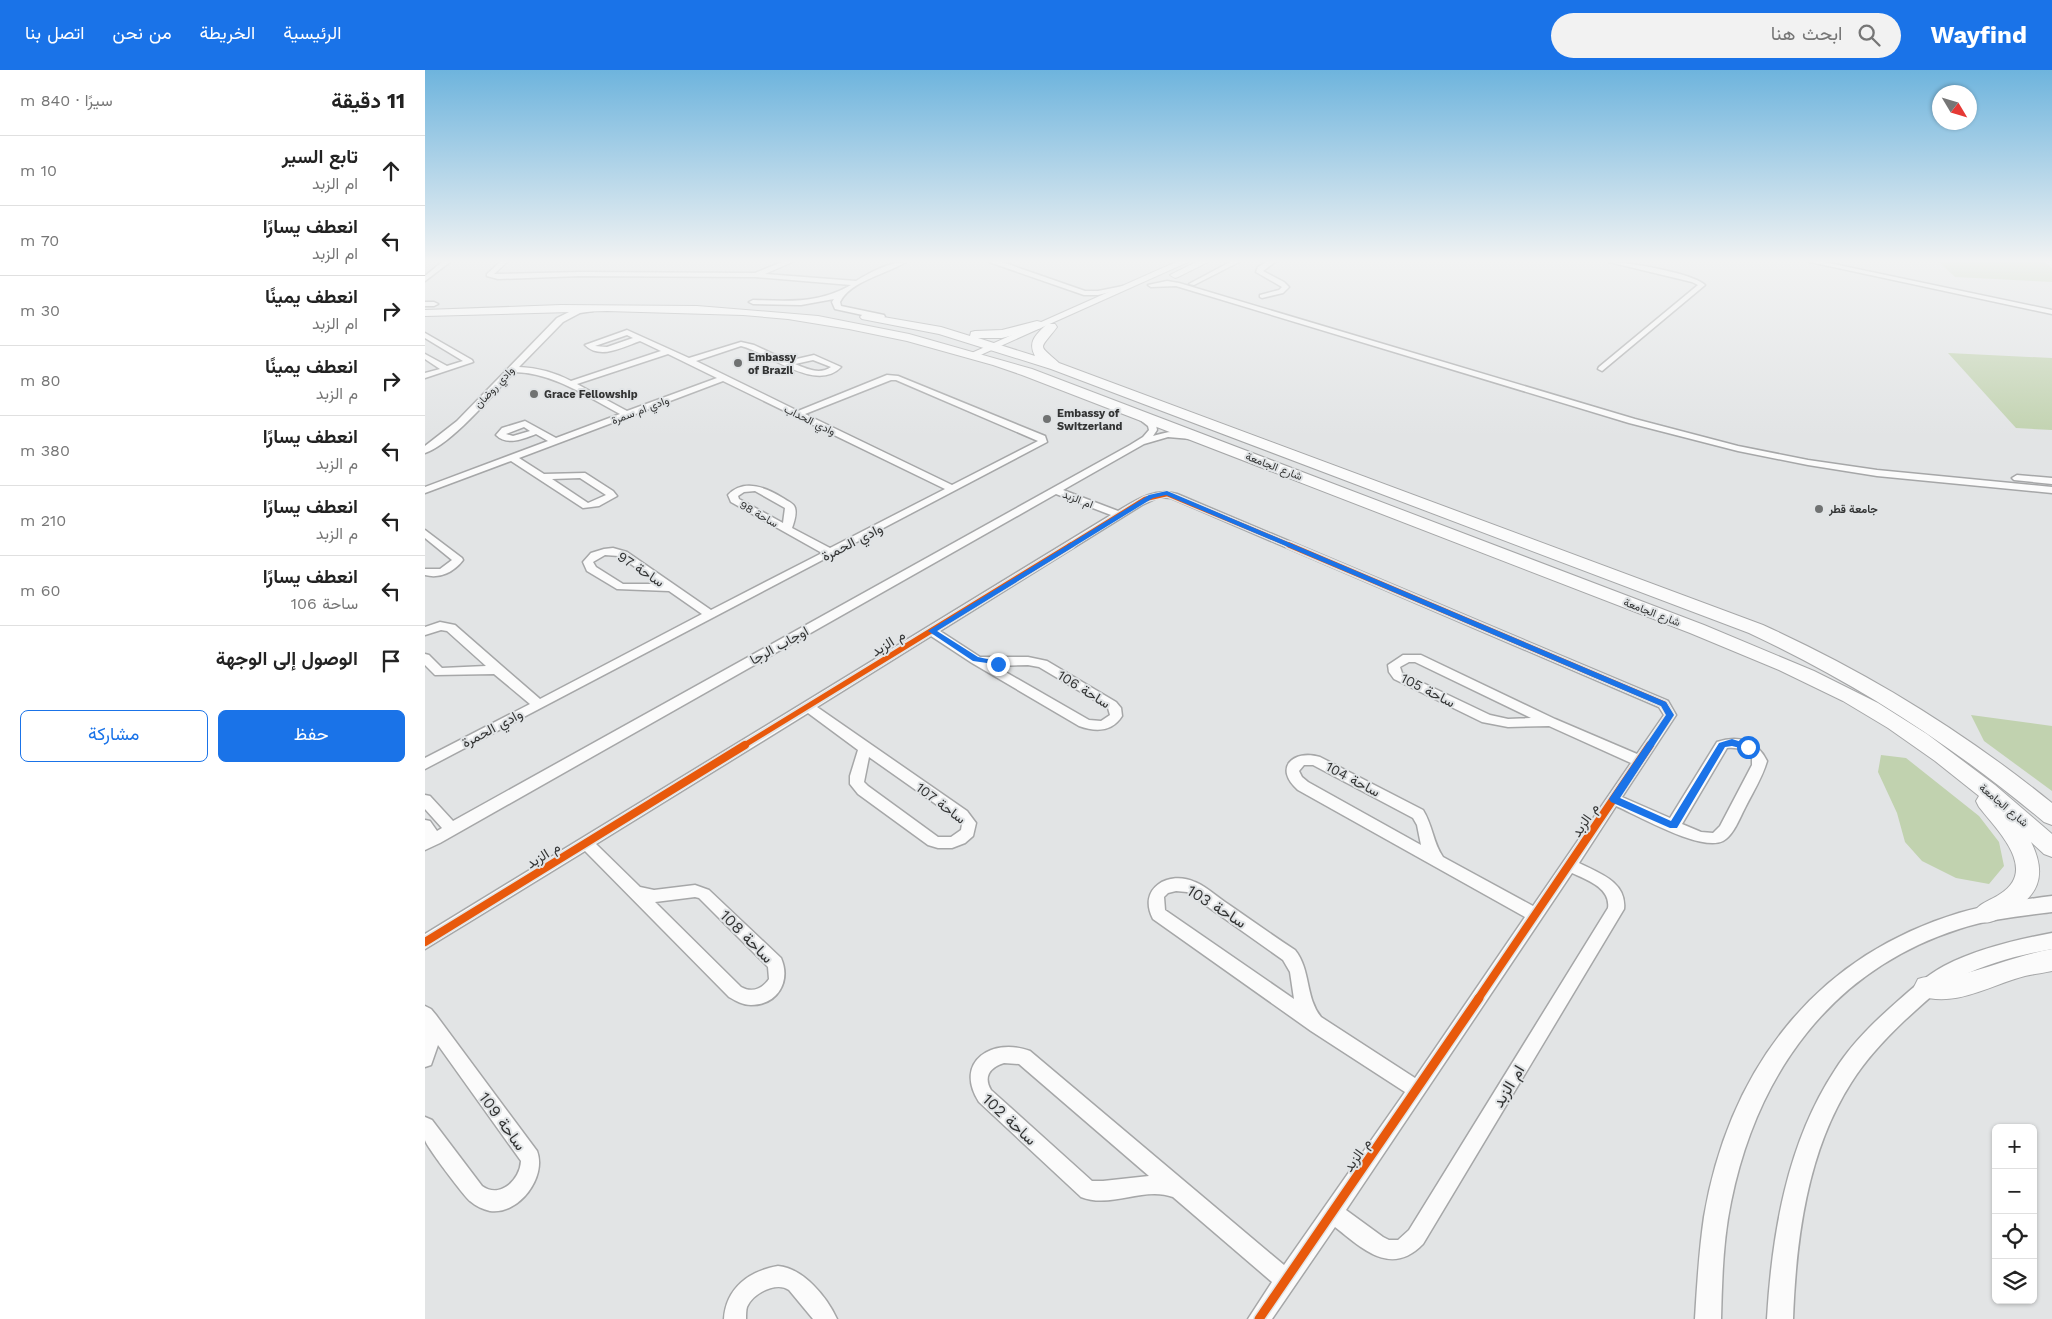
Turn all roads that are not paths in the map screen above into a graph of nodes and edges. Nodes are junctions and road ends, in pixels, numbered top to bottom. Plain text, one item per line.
1 (560, 320) edge
2 (818, 320) edge
3 (885, 320) edge
4 (891, 320) edge
5 (1048, 320) edge
6 (1067, 320) edge
7 (1304, 320) edge
8 (1311, 320) edge
9 (1660, 320) edge
10 (897, 322) junction
11 (1037, 325) junction
12 (1051, 327) junction
13 (941, 331) junction
14 (425, 335) edge
15 (640, 338) junction
16 (987, 350) junction
17 (668, 351) junction
18 (425, 356) edge
19 (689, 361) junction
20 (789, 363) junction
21 (1055, 366) junction
22 (511, 368) junction
23 (445, 369) junction
24 (1602, 369) dead end
25 (425, 376) edge
26 (505, 376) junction
27 (555, 376) junction
28 (724, 378) junction
29 (570, 384) junction
30 (1132, 412) junction
31 (798, 414) junction
32 (628, 415) junction
33 (537, 431) dead end
34 (1209, 441) junction
35 (556, 442) junction
36 (1133, 447) junction
37 (425, 450) edge
38 (513, 458) junction
39 (543, 477) junction
40 (2052, 480) edge
41 (1058, 488) junction
42 (953, 489) junction
43 (425, 490) edge
44 (2052, 490) edge
45 (1119, 515) junction
46 (787, 530) junction
47 (425, 533) edge
48 (829, 553) junction
49 (425, 572) edge
50 (670, 588) junction
51 (711, 615) junction
52 (425, 630) edge
53 (932, 631) junction
54 (425, 658) edge
55 (976, 660) junction
56 (497, 670) junction
57 (538, 704) junction
58 (809, 706) junction
59 (1550, 722) junction
60 (865, 748) junction
61 (1641, 760) junction
62 (1984, 762) junction
63 (425, 764) edge
64 (1960, 769) junction
65 (1614, 799) junction
66 (425, 800) edge
67 (2052, 803) edge
68 (2052, 816) edge
69 (425, 824) edge
70 (1673, 826) junction
71 (452, 829) junction
72 (430, 841) edge
73 (586, 843) junction
74 (2052, 848) edge
75 (1439, 862) junction
76 (1570, 865) junction
77 (634, 892) junction
78 (2052, 904) edge
79 (1985, 914) junction
80 (1536, 915) junction
81 (2052, 941) edge
82 (425, 942) edge
83 (2052, 960) edge
84 (1927, 987) junction
85 (427, 1017) edge
86 (1317, 1025) junction
87 (425, 1058) edge
88 (1417, 1090) junction
89 (425, 1126) edge
90 (1179, 1189) junction
91 (1332, 1212) junction
92 (1285, 1279) junction
93 (735, 1319) edge
94 (826, 1319) edge
95 (1259, 1319) edge
96 (1708, 1319) edge
97 (1780, 1319) edge

1 - 22 street, وادي روضان
2 - 16 main road, شارع الجامعة
3 - 10 main road, شارع الجامعة
4 - 10 street
5 - 11 main road
6 - 12 main road
7 - 44 street
8 - 40 street
9 - 24 street
10 - 13 main road, شارع الجامعة
11 - 13 main road
11 - 16 main road
12 - 16 main road
12 - 21 main road
13 - 16 main road, شارع الجامعة
14 - 23 street
15 - 15 street, وادي الحداب
15 - 17 street, وادي الحداب
16 - 21 main road, شارع الجامعة
16 - 30 main road, شارع الجامعة
17 - 19 street, وادي الحداب
17 - 29 street
18 - 23 street
19 - 20 street
19 - 28 street, وادي الحداب
20 - 20 street
21 - 62 main road, شارع الجامعة
22 - 26 street, وادي روضان
22 - 27 street
23 - 25 street
26 - 27 street
26 - 37 street, وادي روضان
27 - 29 street
28 - 31 street, وادي الحداب
28 - 32 street, وادي ام سمرة
29 - 32 street
30 - 34 main road, شارع الجامعة
30 - 36 street, اوجاب الرجا
31 - 42 street, وادي الحداب
31 - 42 street, وادي الحمرة
32 - 35 street, وادي ام سمرة
33 - 35 street
34 - 36 street, اوجاب الرجا
34 - 64 main road, شارع الجامعة
35 - 38 street, وادي ام سمرة
36 - 41 street, اوجاب الرجا
38 - 39 street
38 - 43 street, وادي ام سمرة
39 - 39 street
41 - 45 street, ام الزبد
41 - 71 street, اوجاب الرجا
42 - 48 street, وادي الحمرة
45 - 53 street, م الزبد
45 - 61 street, م الزبد
46 - 46 street, ساحة 98
46 - 48 street, ساحة 98
47 - 49 street
48 - 51 street, وادي الحمرة
50 - 50 street, ساحة 97
50 - 51 street, ساحة 97
51 - 57 street, وادي الحمرة
52 - 56 street
53 - 55 street, ساحة 106
53 - 58 street, م الزبد
54 - 56 street
55 - 55 street, ساحة 106
56 - 57 street
57 - 63 street, وادي الحمرة
58 - 60 street, ساحة 107
58 - 73 street, م الزبد
59 - 59 street, ساحة 105
59 - 61 street, ساحة 105
60 - 60 street, ساحة 107
61 - 65 street, م الزبد
62 - 67 main road
62 - 68 main road, شارع الجامعة
64 - 74 main road, شارع الجامعة
64 - 79 main road
65 - 70 street
65 - 76 street, م الزبد
66 - 71 street
69 - 72 street
70 - 70 street
71 - 72 street, اوجاب الرجا
73 - 77 street, ساحة 108
73 - 82 street, م الزبد
75 - 75 street, ساحة 104
75 - 80 street, ساحة 104
76 - 80 street, م الزبد
76 - 91 street, ام الزبد
77 - 77 street, ساحة 108
78 - 79 street
79 - 96 street
80 - 88 street, م الزبد
81 - 84 street
83 - 84 main road
84 - 97 street
85 - 87 street, ساحة 109
85 - 89 street, ساحة 109
86 - 86 street, ساحة 103
86 - 88 street, ساحة 103
88 - 91 street, م الزبد
90 - 90 street, ساحة 102
90 - 92 street, ساحة 102
91 - 92 street, م الزبد
92 - 95 street, م الزبد
93 - 94 street

